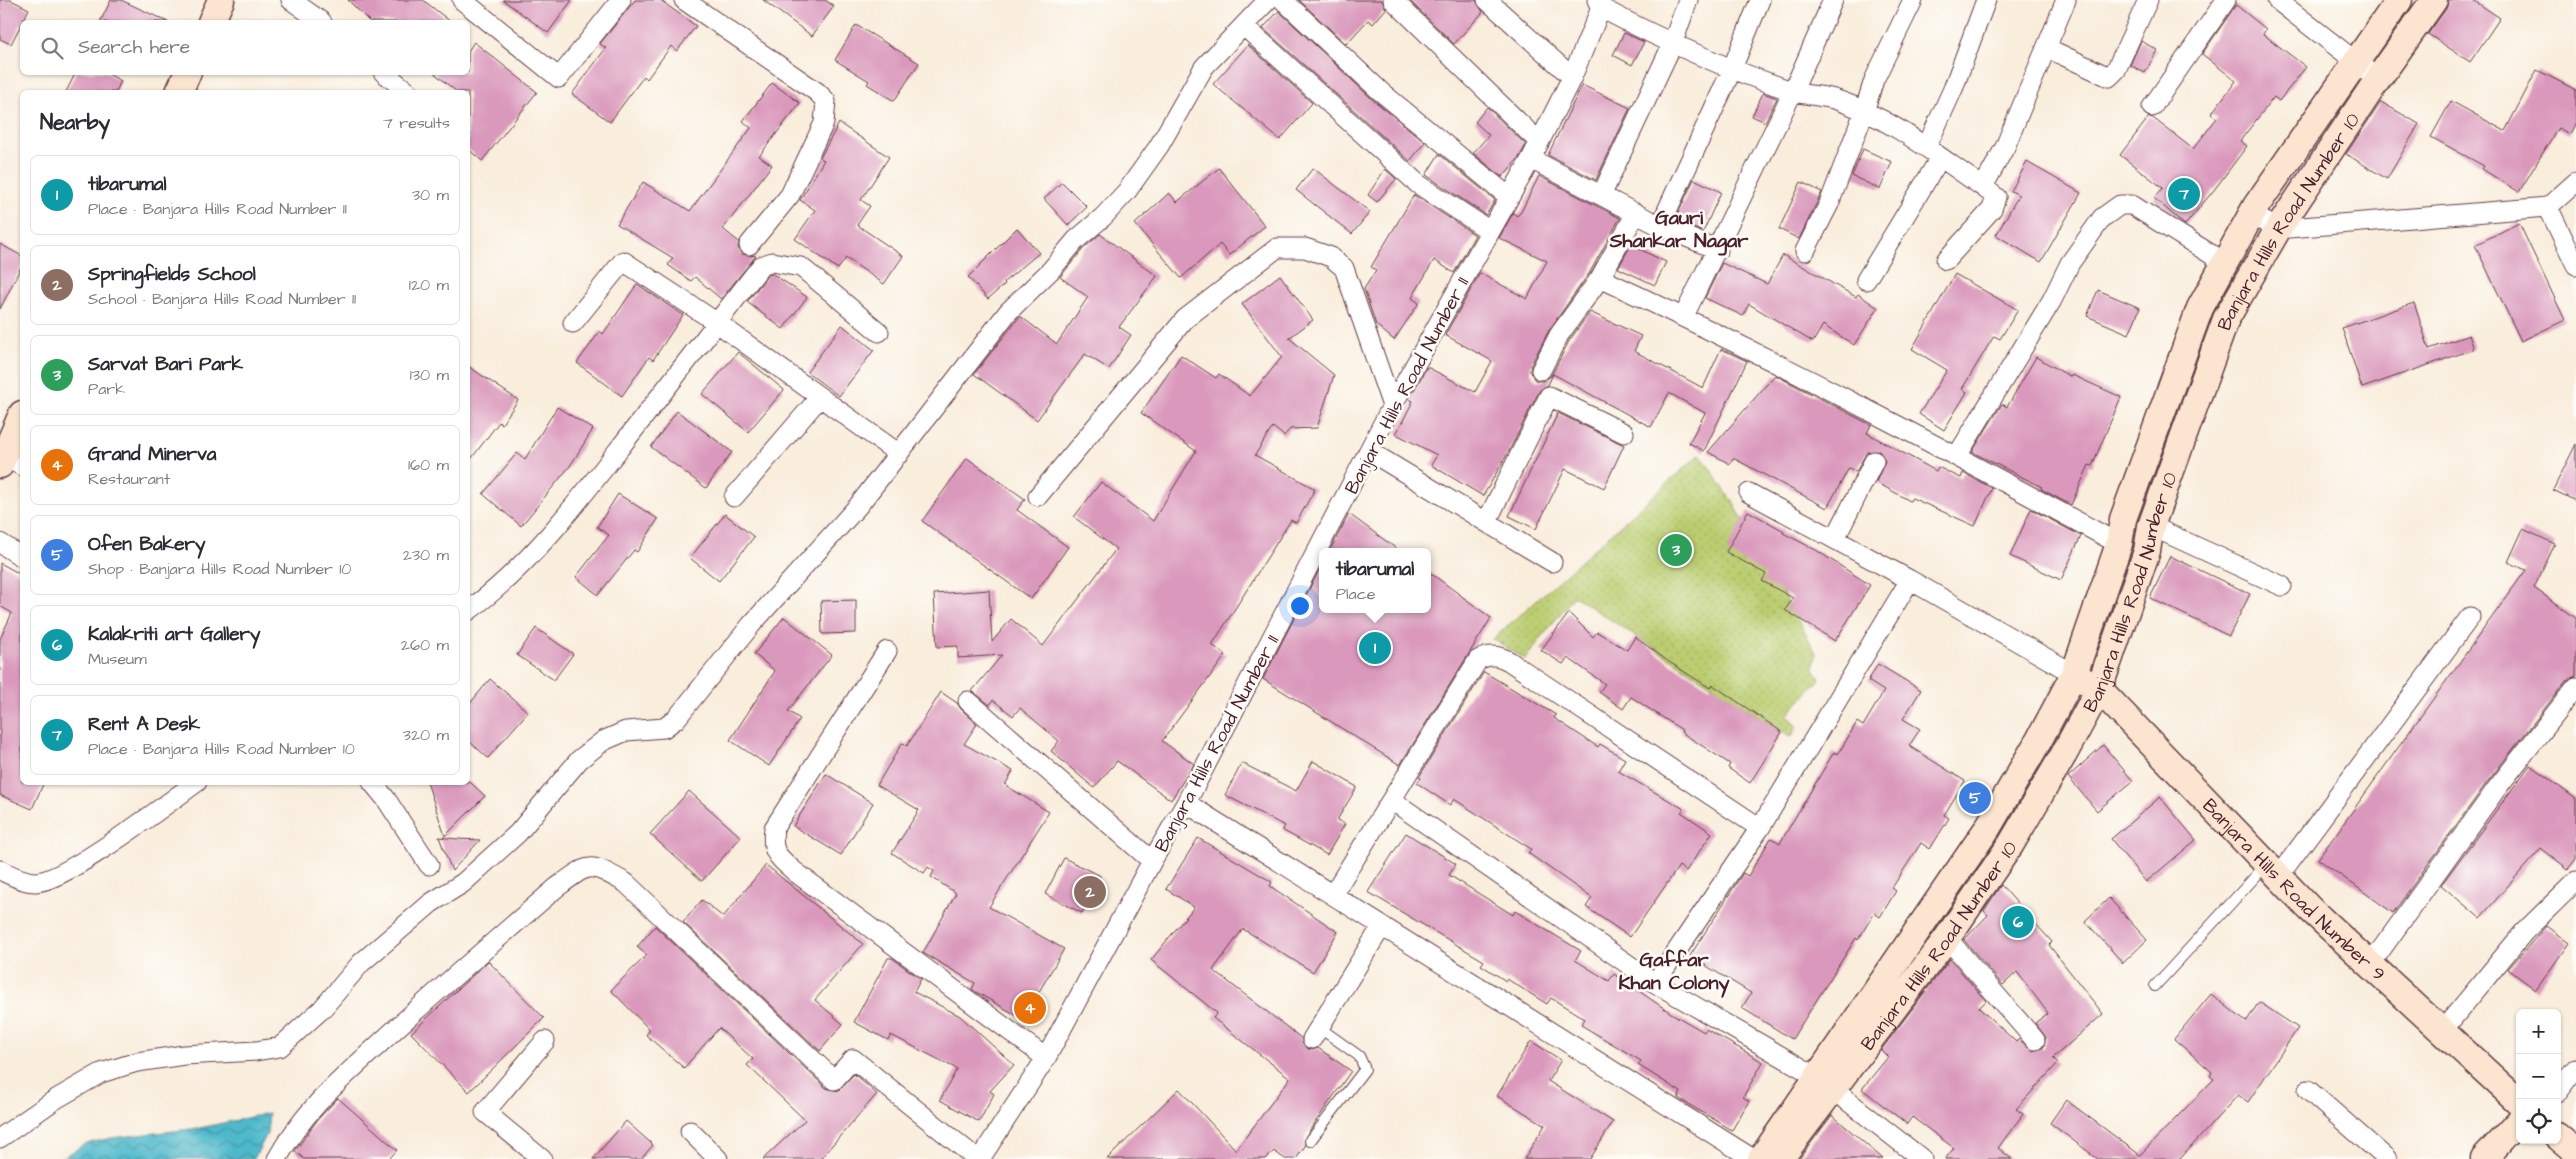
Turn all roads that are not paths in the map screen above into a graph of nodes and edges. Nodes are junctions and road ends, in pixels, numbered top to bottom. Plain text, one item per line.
1 (221, 0) edge
2 (290, 0) edge
3 (462, 0) edge
4 (620, 0) edge
5 (684, 0) edge
6 (1268, 0) edge
7 (1283, 0) edge
8 (1393, 0) edge
9 (1487, 0) edge
10 (1688, 0) edge
11 (1760, 0) edge
12 (1833, 0) edge
13 (1913, 0) edge
14 (1986, 0) edge
15 (2066, 0) edge
16 (2148, 0) edge
17 (2226, 0) edge
18 (2277, 0) edge
19 (2399, 0) edge
20 (2434, 0) edge
21 (1599, 4) edge
22 (212, 20) edge
23 (319, 20) edge
24 (1244, 26) junction
25 (1672, 45) junction
26 (2047, 48) junction
27 (2354, 62) junction
28 (1732, 69) junction
29 (187, 75) edge
30 (388, 75) edge
31 (1572, 77) junction
32 (2378, 79) junction
33 (180, 90) edge
34 (406, 90) edge
35 (1793, 92) junction
36 (2152, 107) dead end
37 (1864, 112) junction
38 (1535, 150) junction
39 (1933, 152) junction
40 (2576, 182) edge
41 (1983, 186) junction
42 (1602, 194) junction
43 (1509, 197) junction
44 (2548, 207) junction
45 (1636, 213) junction
46 (2251, 214) junction
47 (1660, 226) junction
48 (2278, 229) junction
49 (1490, 231) junction
50 (749, 245) dead end
51 (1718, 250) junction
52 (1805, 251) dead end
53 (1946, 260) dead end
54 (2225, 263) junction
55 (2576, 265) edge
56 (1600, 278) junction
57 (1866, 280) dead end
58 (1684, 316) junction
59 (716, 322) junction
60 (573, 323) dead end
61 (880, 332) dead end
62 (1541, 370) dead end
63 (820, 397) junction
64 (1392, 406) junction
65 (20, 421) edge
66 (1624, 433) dead end
67 (1369, 451) junction
68 (899, 454) junction
69 (1957, 456) junction
70 (1874, 461) dead end
71 (8, 463) edge
72 (1749, 492) dead end
73 (1038, 496) dead end
74 (734, 497) dead end
75 (1488, 521) junction
76 (2151, 526) junction
77 (1835, 539) junction
78 (0, 543) edge
79 (2119, 544) junction
80 (20, 556) edge
81 (1552, 562) dead end
82 (1910, 580) junction
83 (2282, 586) dead end
84 (470, 610) edge
85 (2470, 617) dead end
86 (886, 651) dead end
87 (2074, 674) junction
88 (2576, 686) edge
89 (2099, 689) junction
90 (968, 701) dead end
91 (193, 785) edge
92 (374, 785) edge
93 (1392, 801) junction
94 (1186, 803) junction
95 (1760, 828) junction
96 (1152, 861) junction
97 (429, 865) dead end
98 (0, 870) edge
99 (2272, 871) junction
100 (2576, 881) edge
101 (1333, 894) junction
102 (1382, 926) junction
103 (1947, 938) junction
104 (2370, 965) junction
105 (1654, 983) junction
106 (2155, 986) dead end
107 (2442, 1031) junction
108 (1316, 1034) joint
109 (2035, 1040) dead end
110 (545, 1041) dead end
111 (1046, 1058) junction
112 (2576, 1068) edge
113 (1825, 1083) junction
114 (2561, 1087) edge
115 (2308, 1090) dead end
116 (2516, 1099) edge
117 (2516, 1124) edge
118 (690, 1131) dead end
119 (0, 1138) edge
120 (2561, 1139) edge
121 (1310, 1141) dead end
122 (2576, 1152) edge
123 (277, 1159) edge
124 (542, 1159) edge
125 (718, 1159) edge
126 (978, 1159) edge
127 (1753, 1159) edge
128 (1760, 1159) edge
129 (1780, 1159) edge
130 (1922, 1159) edge
131 (2388, 1159) edge
132 (2484, 1159) edge

1 - 22 main road
2 - 23 street
3 - 4 street
5 - 50 street
6 - 24 street
7 - 43 street
8 - 38 street
9 - 31 street
10 - 25 street
11 - 28 street
12 - 35 street
13 - 37 street
14 - 39 street
15 - 26 street
16 - 26 street
17 - 36 street
18 - 27 street
19 - 27 main road, Banjara Hills Road Number 10
20 - 32 main road, Banjara Hills Road Number 10
21 - 25 street
21 - 31 street, Banjara Hills Road Number 11
24 - 49 street
24 - 68 street
25 - 28 street
25 - 42 street
26 - 41 street
27 - 32 street
27 - 46 main road, Banjara Hills Road Number 10
28 - 35 street
28 - 47 street
29 - 33 main road
30 - 34 street
31 - 38 street, Banjara Hills Road Number 11
32 - 48 main road, Banjara Hills Road Number 10
35 - 37 street
35 - 51 street
37 - 39 street
37 - 52 street
38 - 42 street
38 - 43 street, Banjara Hills Road Number 11
39 - 41 street
39 - 57 street
40 - 44 street
41 - 53 street
42 - 45 street
43 - 49 street, Banjara Hills Road Number 11
44 - 48 street
44 - 55 street
45 - 47 street
45 - 56 street
46 - 48 street
46 - 54 main road, Banjara Hills Road Number 10
47 - 51 street
48 - 76 main road, Banjara Hills Road Number 10
49 - 64 street, Banjara Hills Road Number 11
51 - 58 street
54 - 69 street
54 - 79 main road, Banjara Hills Road Number 10
56 - 58 street
56 - 62 street
58 - 69 street
59 - 60 street
59 - 61 street
59 - 63 street
59 - 84 street
63 - 68 street
63 - 74 street
64 - 67 street, Banjara Hills Road Number 11
64 - 73 street
65 - 71 main road
66 - 75 street
67 - 75 street
67 - 94 street, Banjara Hills Road Number 11
68 - 119 street
69 - 79 street
70 - 77 street
72 - 77 street
75 - 81 street
76 - 83 street
76 - 89 main road, Banjara Hills Road Number 10
77 - 82 street
78 - 80 street
79 - 87 main road, Banjara Hills Road Number 10
82 - 87 street
82 - 95 street
85 - 99 street
86 - 111 street
87 - 89 main road, Banjara Hills Road Number 9
87 - 113 main road, Banjara Hills Road Number 10
88 - 104 street
89 - 99 main road, Banjara Hills Road Number 9
89 - 103 main road, Banjara Hills Road Number 10
90 - 96 street
91 - 98 street
92 - 97 street
93 - 95 street
93 - 101 street
93 - 105 street
94 - 96 street, Banjara Hills Road Number 11
94 - 101 street
95 - 105 street
96 - 111 street, Banjara Hills Road Number 11
99 - 104 main road, Banjara Hills Road Number 9
99 - 106 lane
100 - 107 street
101 - 102 street
102 - 108 street
102 - 127 street
103 - 109 street
103 - 113 main road, Banjara Hills Road Number 10
104 - 107 main road, Banjara Hills Road Number 9
105 - 113 street
107 - 116 main road, Banjara Hills Road Number 9
108 - 121 lane
110 - 124 street
111 - 126 street, Banjara Hills Road Number 11
112 - 114 street
113 - 128 main road, Banjara Hills Road Number 10
113 - 129 main road, Banjara Hills Road Number 10
113 - 130 street
115 - 131 street
117 - 132 main road
118 - 125 street
120 - 122 main road
123 - 126 street

